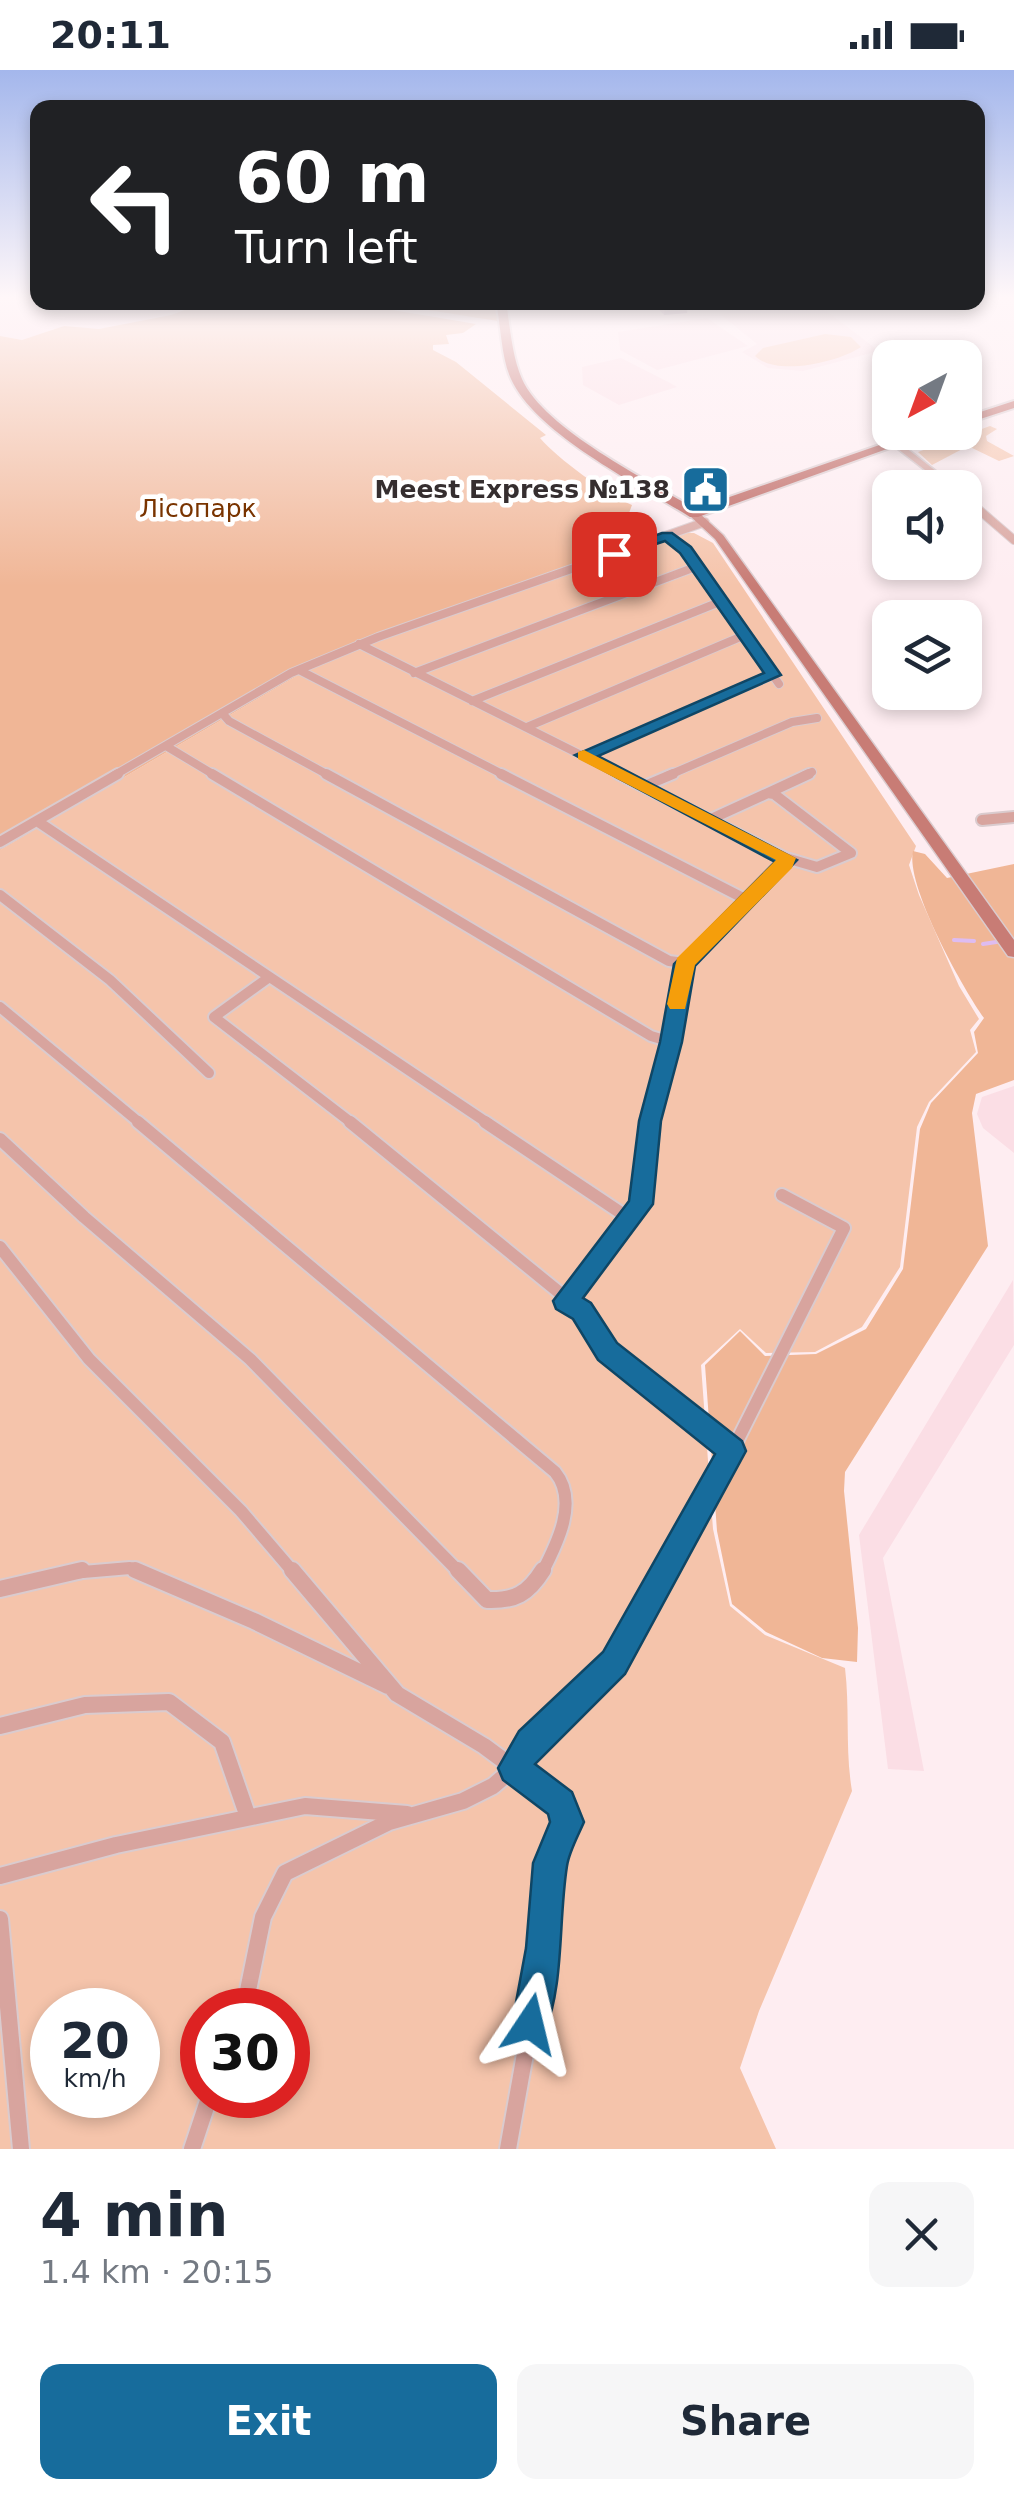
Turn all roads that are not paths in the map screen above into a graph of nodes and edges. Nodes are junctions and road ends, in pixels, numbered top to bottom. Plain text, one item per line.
1 (525, 392) edge
2 (1014, 404) edge
3 (982, 415) edge
4 (877, 450) edge
5 (904, 450) edge
6 (929, 470) edge
7 (982, 513) edge
8 (700, 518) junction
9 (667, 536) junction
10 (1014, 540) edge
11 (698, 566) junction
12 (722, 602) junction
13 (744, 635) junction
14 (360, 644) junction
15 (299, 670) junction
16 (414, 673) junction
17 (472, 700) junction
18 (222, 714) junction
19 (818, 718) dead end
20 (528, 728) junction
21 (166, 746) junction
22 (584, 755) junction
23 (812, 772) dead end
24 (647, 786) junction
25 (768, 793) junction
26 (1014, 816) edge
27 (710, 819) junction
28 (982, 820) dead end
29 (37, 821) junction
30 (0, 842) edge
31 (786, 858) junction
32 (0, 895) edge
33 (745, 899) junction
34 (1014, 952) edge
35 (685, 964) junction
36 (268, 978) junction
37 (0, 1007) edge
38 (671, 1042) junction
39 (209, 1073) dead end
40 (0, 1138) edge
41 (782, 1195) dead end
42 (630, 1218) junction
43 (0, 1247) edge
44 (566, 1301) junction
45 (732, 1451) junction
46 (0, 1589) edge
47 (391, 1688) junction
48 (0, 1726) edge
49 (517, 1771) junction
50 (414, 1814) junction
51 (248, 1818) junction
52 (0, 1876) edge
53 (0, 1919) edge
54 (248, 1988) edge
55 (202, 2118) edge
56 (22, 2149) edge
57 (192, 2149) edge
58 (508, 2149) edge

1 - 8 main road
2 - 3 main road
4 - 8 main road
5 - 6 street
7 - 10 street
8 - 9 street
8 - 34 main road
9 - 11 street
9 - 14 street
11 - 12 street
11 - 16 street
12 - 13 street
12 - 17 street
13 - 20 street
13 - 22 street
14 - 15 street
14 - 16 street
15 - 18 street
15 - 33 street
16 - 17 street
17 - 20 street
18 - 21 street
18 - 35 street
19 - 24 street
20 - 22 street
21 - 29 street
21 - 38 street
22 - 24 street
23 - 25 street
24 - 27 street
25 - 27 street
25 - 31 street
26 - 28 street
27 - 31 street
29 - 30 street
29 - 36 street
31 - 33 street
32 - 39 street
33 - 35 street
35 - 38 street
36 - 42 street
36 - 44 street
37 - 40 street
38 - 42 street
41 - 45 street
42 - 44 street
43 - 47 street
44 - 45 street
45 - 49 street
46 - 47 street
47 - 49 street
48 - 51 street
49 - 50 street
49 - 58 street
50 - 51 street
50 - 54 street
51 - 52 street
53 - 56 street
55 - 57 street

